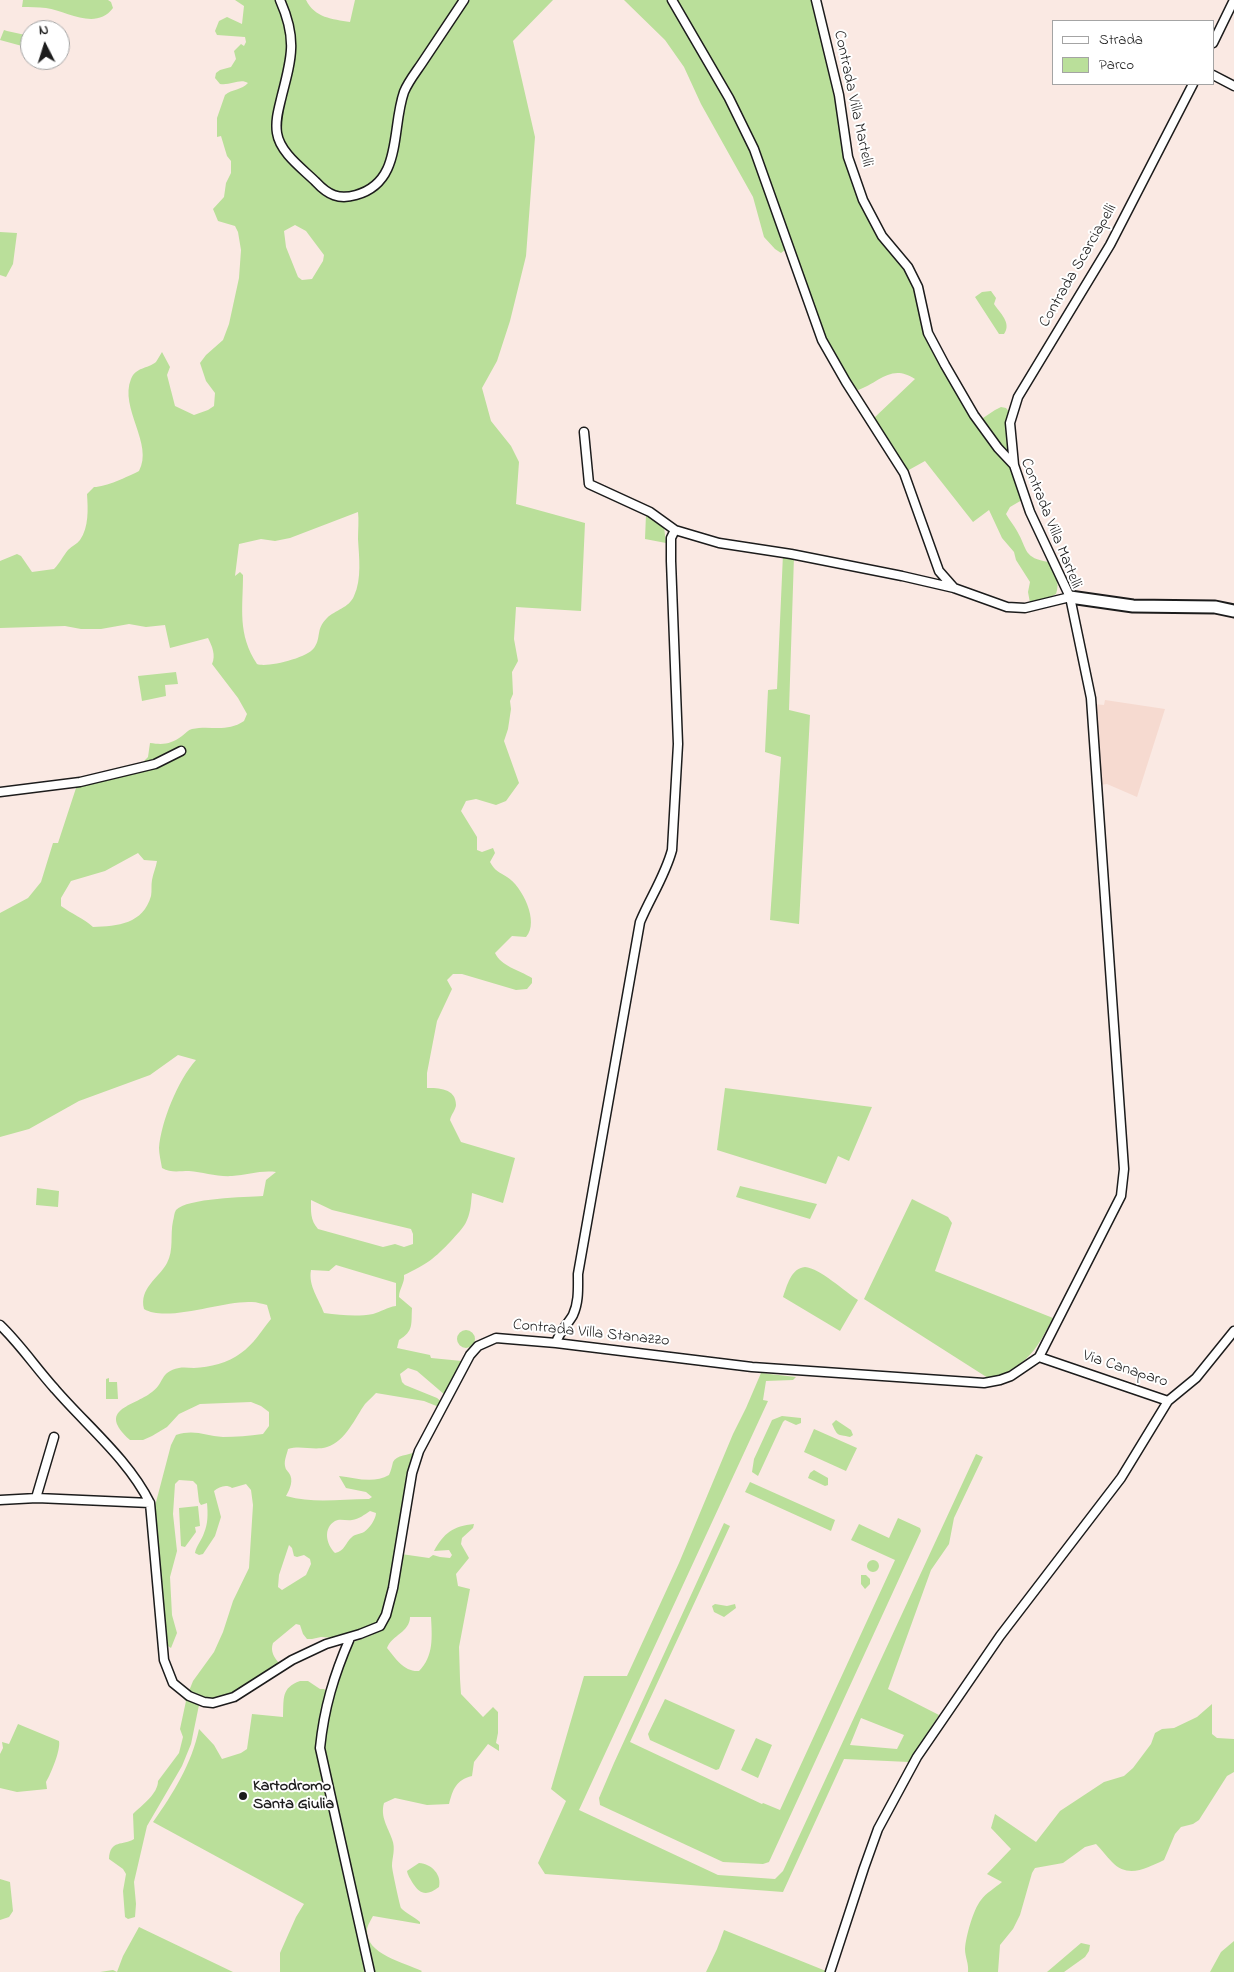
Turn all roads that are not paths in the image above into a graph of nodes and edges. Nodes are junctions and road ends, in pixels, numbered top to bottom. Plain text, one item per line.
1 (280, 0) edge
2 (464, 0) edge
3 (672, 0) edge
4 (816, 0) edge
5 (1234, 0) edge
6 (1214, 41) edge
7 (1214, 76) edge
8 (1192, 85) edge
9 (1234, 86) edge
10 (584, 432) dead end
11 (1014, 466) junction
12 (675, 530) junction
13 (954, 588) junction
14 (1070, 598) junction
15 (1234, 611) edge
16 (181, 751) dead end
17 (0, 792) edge
18 (0, 1325) edge
19 (1234, 1331) edge
20 (556, 1343) junction
21 (1039, 1357) junction
22 (1168, 1401) junction
23 (54, 1437) dead end
24 (36, 1498) junction
25 (0, 1500) edge
26 (150, 1503) junction
27 (350, 1638) junction
28 (370, 1972) edge
29 (830, 1972) edge

1 - 2 street
3 - 13 street
4 - 11 street, Contrada Villa Martelli
5 - 6 street
7 - 9 street
8 - 11 street, Contrada Scarciapelli
10 - 12 street, Contrada Villa Martelli
11 - 14 street, Contrada Villa Martelli
12 - 13 street, Contrada Villa Martelli
12 - 20 street
13 - 14 street, Contrada Villa Martelli
14 - 15 street
14 - 21 street
16 - 17 street
18 - 26 street
19 - 22 street, Via Canaparo
20 - 21 street, Contrada Villa Stanazzo
20 - 27 street, Contrada Villa Stanazzo
21 - 22 street, Via Canaparo
22 - 29 street
23 - 24 street
24 - 25 street
24 - 26 street
26 - 27 street, Contrada Villa Stanazzo
27 - 28 street

